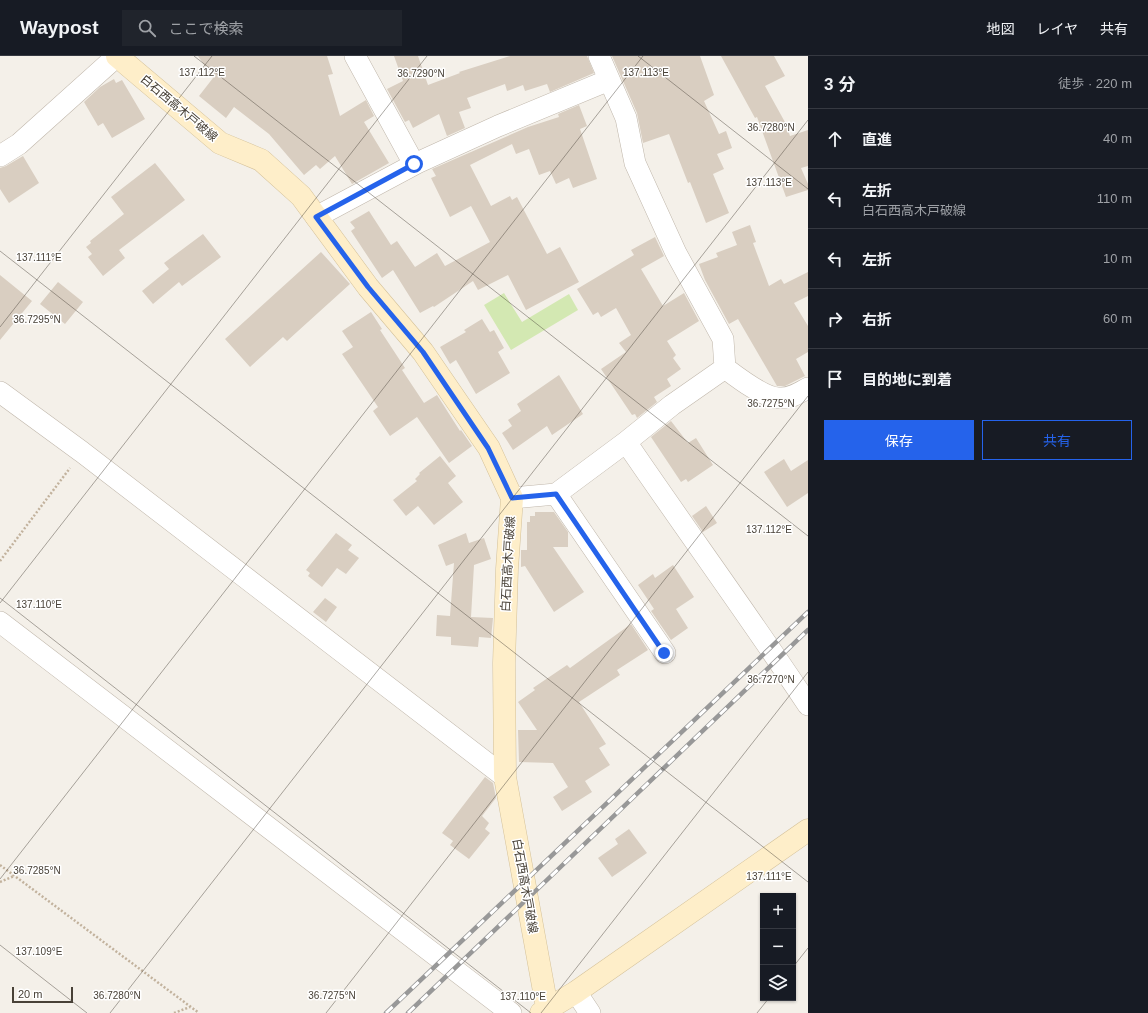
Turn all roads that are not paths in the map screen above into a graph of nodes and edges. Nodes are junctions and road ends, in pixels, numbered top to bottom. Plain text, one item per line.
1 (117, 56) edge
2 (355, 56) edge
3 (599, 56) edge
4 (609, 80) junction
5 (0, 156) edge
6 (414, 164) junction
7 (316, 217) junction
8 (725, 368) junction
9 (807, 389) edge
10 (0, 392) edge
11 (626, 442) junction
12 (556, 494) junction
13 (512, 498) junction
14 (0, 622) edge
15 (664, 653) dead end
16 (808, 705) edge
17 (506, 776) junction
18 (808, 830) edge
19 (576, 992) junction
20 (545, 1012) edge
21 (511, 1013) edge
22 (590, 1013) edge

1 - 5 street
1 - 7 main road, 白石西高木戸破線
2 - 6 street
3 - 4 street
4 - 6 street
4 - 8 street
6 - 7 street
7 - 13 main road, 白石西高木戸破線
8 - 9 street
8 - 11 street
10 - 17 street
11 - 12 street
11 - 16 street
12 - 13 street
12 - 15 street
13 - 17 main road, 白石西高木戸破線
14 - 21 street
17 - 20 main road, 白石西高木戸破線
18 - 19 main road
19 - 20 main road
19 - 22 street

